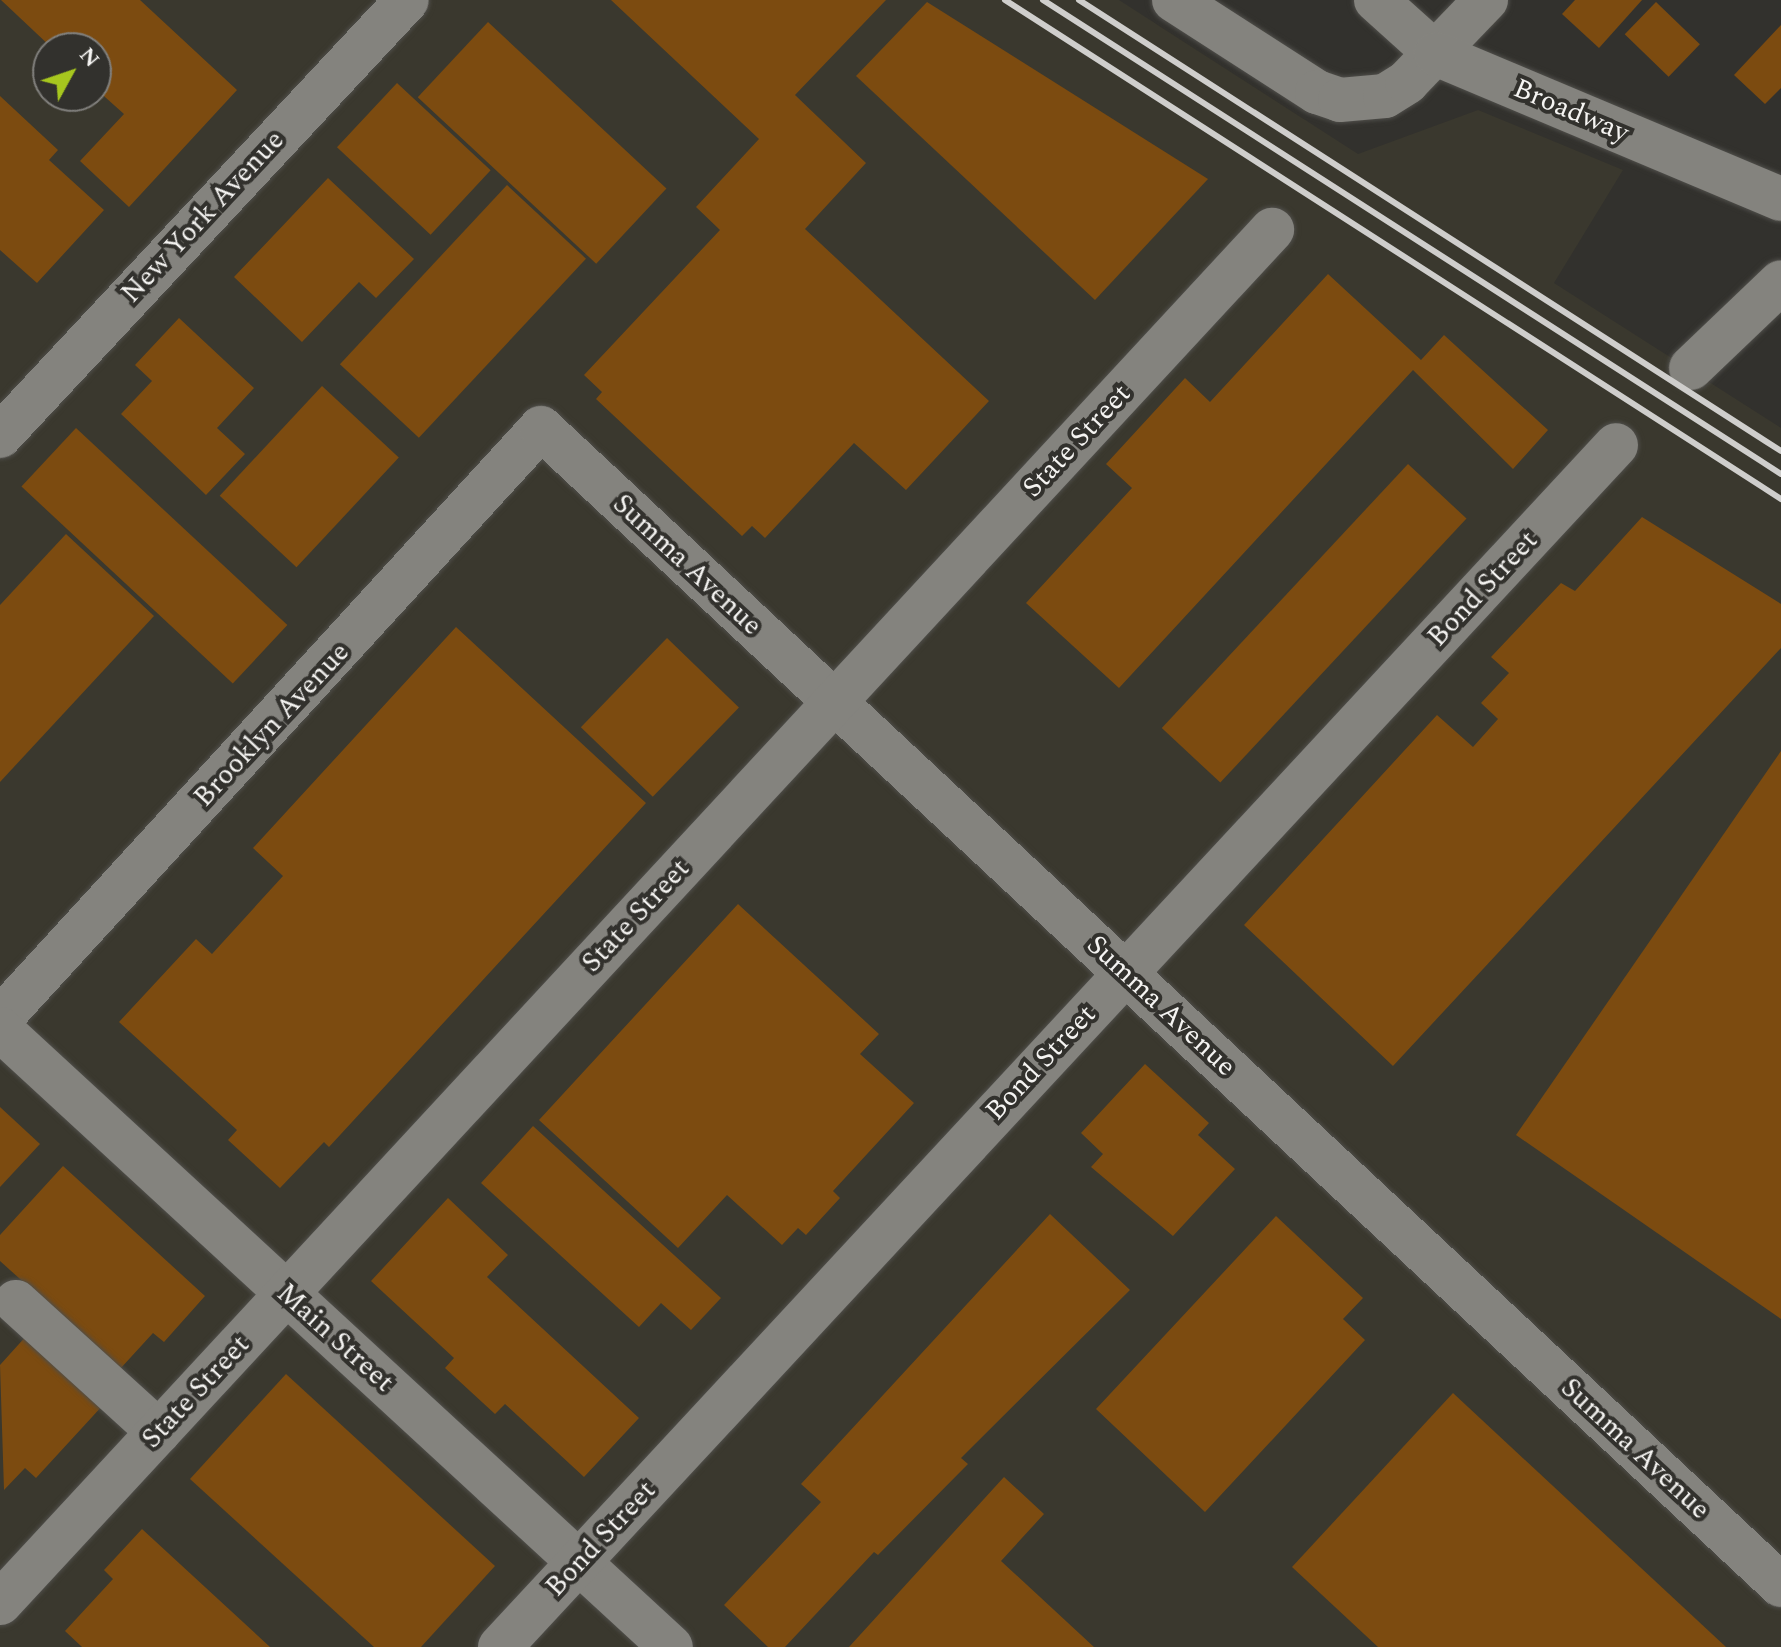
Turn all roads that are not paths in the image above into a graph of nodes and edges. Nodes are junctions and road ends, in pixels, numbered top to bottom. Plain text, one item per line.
1 (407, 0) edge
2 (1174, 0) edge
3 (1376, 0) edge
4 (1486, 0) edge
5 (1436, 54) junction
6 (1781, 199) edge
7 (1272, 230) dead end
8 (1781, 282) edge
9 (1691, 368) dead end
10 (541, 428) joint
11 (0, 436) edge
12 (1616, 445) dead end
13 (834, 702) junction
14 (1126, 973) junction
15 (0, 1019) edge
16 (0, 1029) edge
17 (287, 1294) junction
18 (5, 1303) edge
19 (159, 1432) junction
20 (580, 1562) junction
21 (1781, 1585) edge
22 (1, 1601) edge
23 (500, 1647) edge
24 (671, 1647) edge

1 - 11 street, New York Avenue
2 - 5 street
3 - 5 street, Broadway
4 - 5 street
5 - 6 street, Broadway
7 - 13 street, State Street
8 - 9 street
10 - 13 street, Summa Avenue
10 - 15 street, Brooklyn Avenue
12 - 14 street, Bond Street
13 - 14 street, Summa Avenue
13 - 17 street, State Street
14 - 20 street, Bond Street
14 - 21 street, Summa Avenue
16 - 17 street, Main Street
17 - 19 street, State Street
17 - 20 street, Main Street
18 - 19 street
19 - 22 street, State Street
20 - 23 street, Bond Street
20 - 24 street, Main Street

